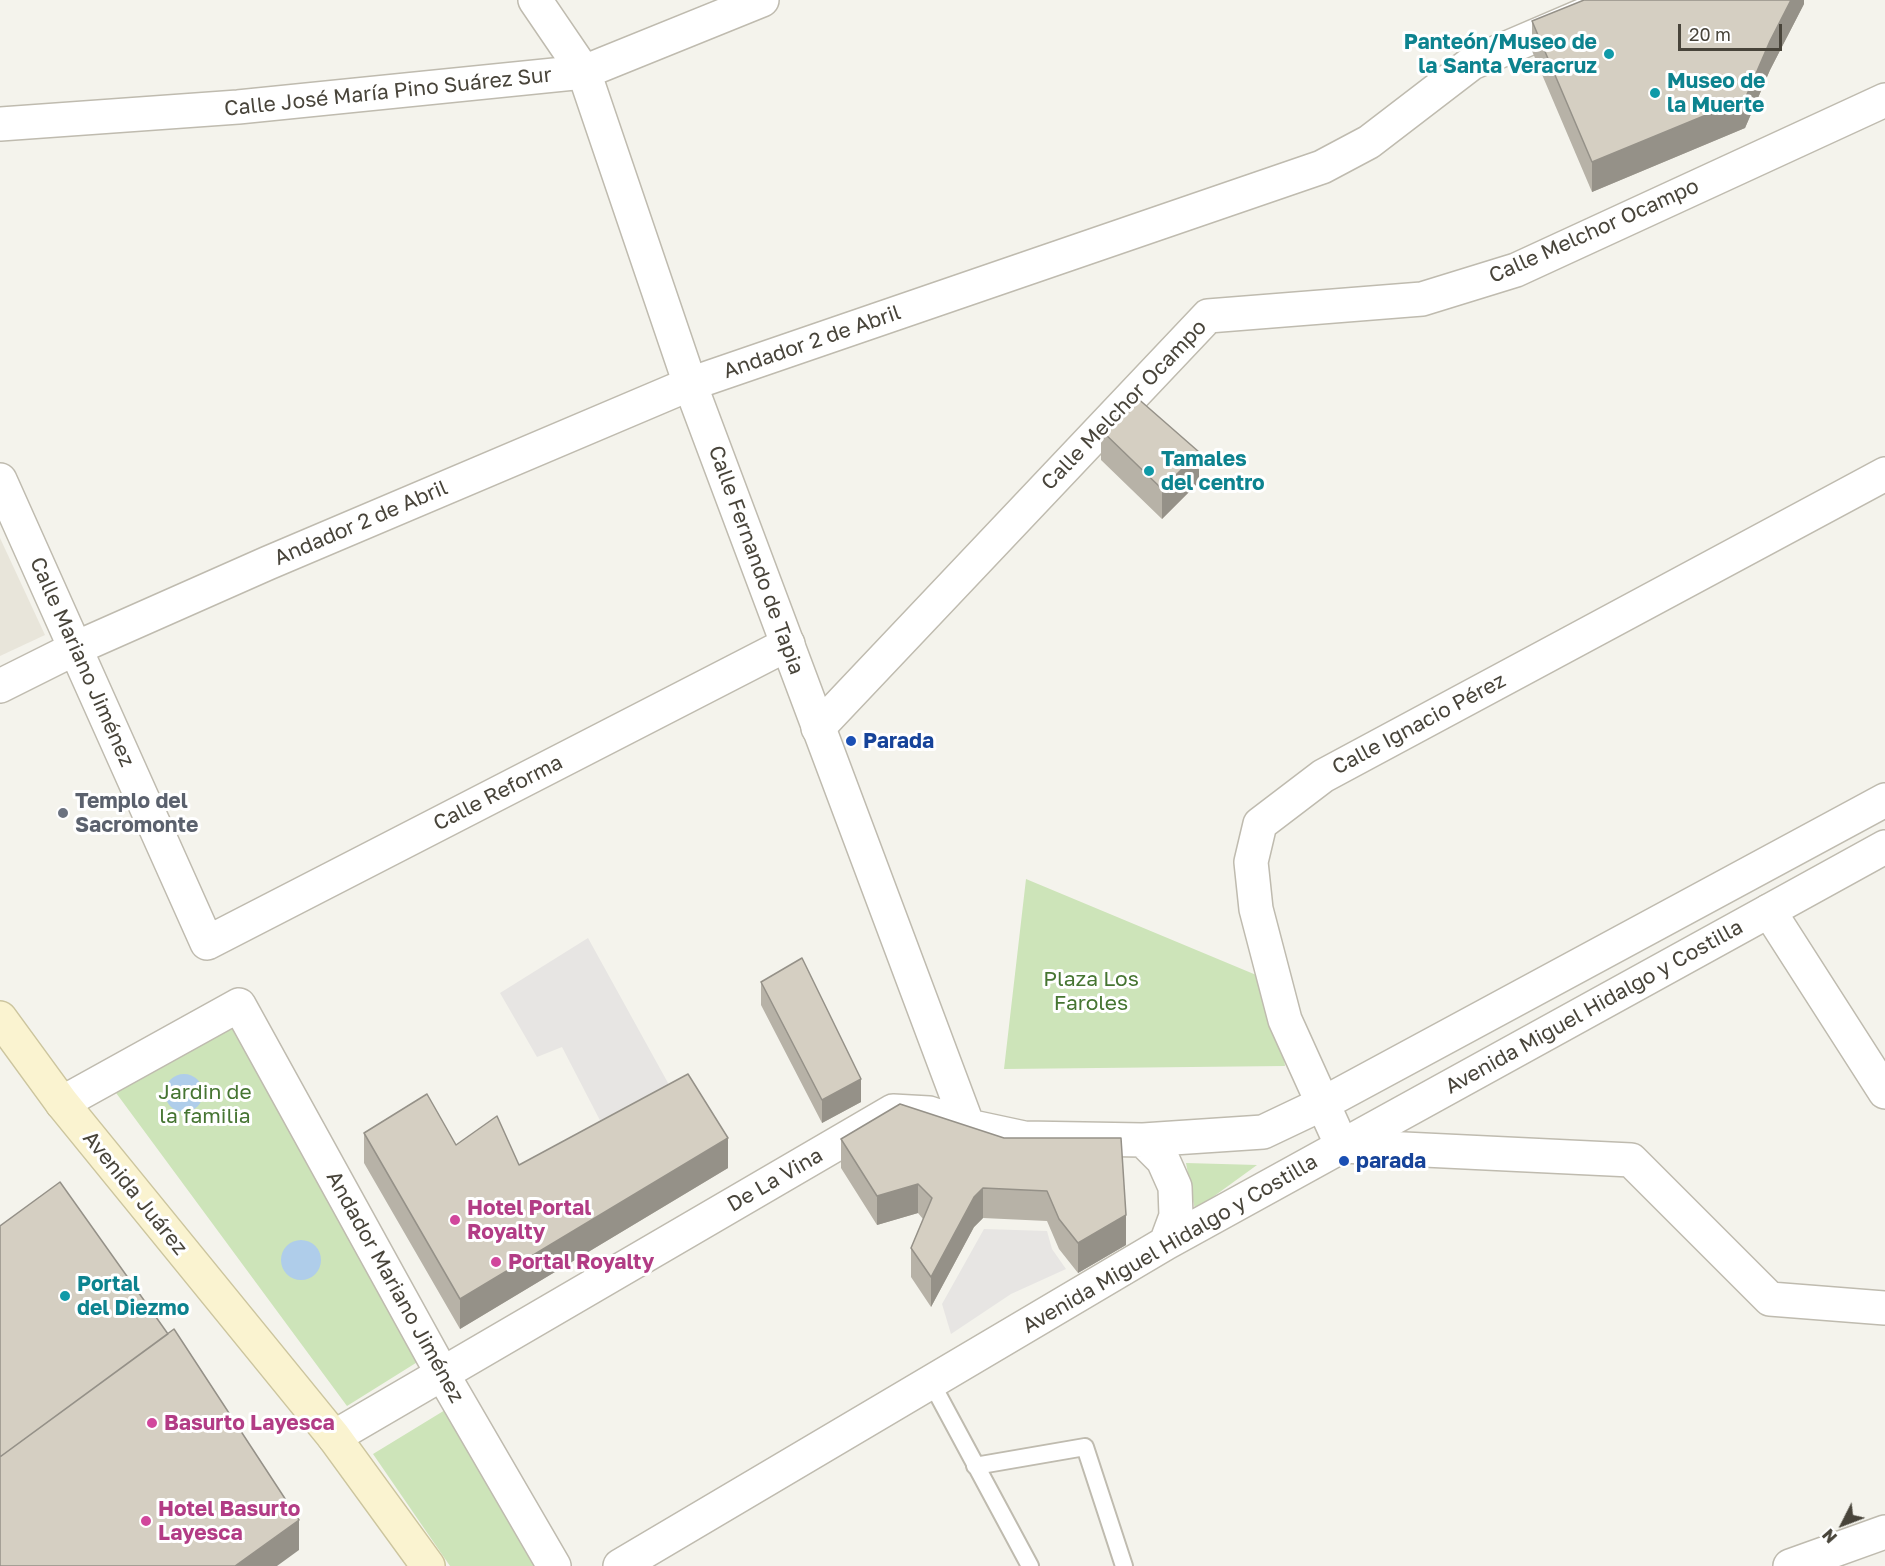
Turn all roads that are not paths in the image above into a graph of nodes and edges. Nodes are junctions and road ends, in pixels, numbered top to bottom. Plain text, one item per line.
1 (535, 0) edge
2 (762, 0) edge
3 (1619, 0) edge
4 (584, 72) junction
5 (1885, 100) edge
6 (0, 124) edge
7 (690, 384) junction
8 (1885, 474) edge
9 (0, 480) edge
10 (788, 644) junction
11 (76, 648) junction
12 (0, 686) edge
13 (818, 728) junction
14 (1885, 800) edge
15 (1885, 848) edge
16 (1768, 910) junction
17 (207, 943) joint
18 (0, 1018) edge
19 (1885, 1092) edge
20 (62, 1103) junction
21 (1322, 1104) junction
22 (968, 1126) junction
23 (1263, 1132) joint
24 (1143, 1140) junction
25 (1342, 1146) junction
26 (1166, 1243) junction
27 (1885, 1308) edge
28 (443, 1375) junction
29 (931, 1382) junction
30 (334, 1437) junction
31 (975, 1466) junction
32 (1885, 1532) edge
33 (1836, 1558) edge
34 (428, 1566) edge
35 (554, 1566) edge
36 (620, 1566) edge
37 (1030, 1566) edge
38 (1124, 1566) edge
39 (1790, 1566) edge

1 - 4 street, Calle Fernando de Tapia
2 - 4 street, Calle José María Pino Suárez Sur
3 - 7 street, Andador 2 de Abril
4 - 6 street, Calle José María Pino Suárez Sur
4 - 7 street, Calle Fernando de Tapia
5 - 13 street, Calle Melchor Ocampo
7 - 10 street, Calle Fernando de Tapia
7 - 11 street, Andador 2 de Abril
8 - 21 street, Calle Ignacio Pérez
9 - 11 street, Calle Mariano Jiménez
10 - 13 street, Calle Fernando de Tapia
10 - 17 street, Calle Reforma
11 - 12 street, Andador 2 de Abril
11 - 17 street, Calle Mariano Jiménez
13 - 22 street, Calle Fernando de Tapia
14 - 21 street, Avenida Miguel Hidalgo y Costilla
15 - 16 street, Avenida Miguel Hidalgo y Costilla
16 - 19 street
16 - 25 street, Avenida Miguel Hidalgo y Costilla
18 - 20 main road, Avenida Juárez
20 - 28 street, Andador Mariano Jiménez
20 - 30 main road, Avenida Juárez
21 - 23 street, Avenida Miguel Hidalgo y Costilla
21 - 25 street, Calle Ignacio Pérez
22 - 24 street, De La Vina
22 - 28 street, De La Vina
23 - 24 street, De La Vina
24 - 26 street
25 - 26 street, Avenida Miguel Hidalgo y Costilla
25 - 27 street
26 - 29 street, Avenida Miguel Hidalgo y Costilla
28 - 30 street, De La Vina
28 - 35 street, Andador Mariano Jiménez
29 - 31 lane
29 - 36 street, Avenida Miguel Hidalgo y Costilla
30 - 34 main road, Avenida Juárez
31 - 37 lane
31 - 38 lane
32 - 33 street
33 - 39 street

